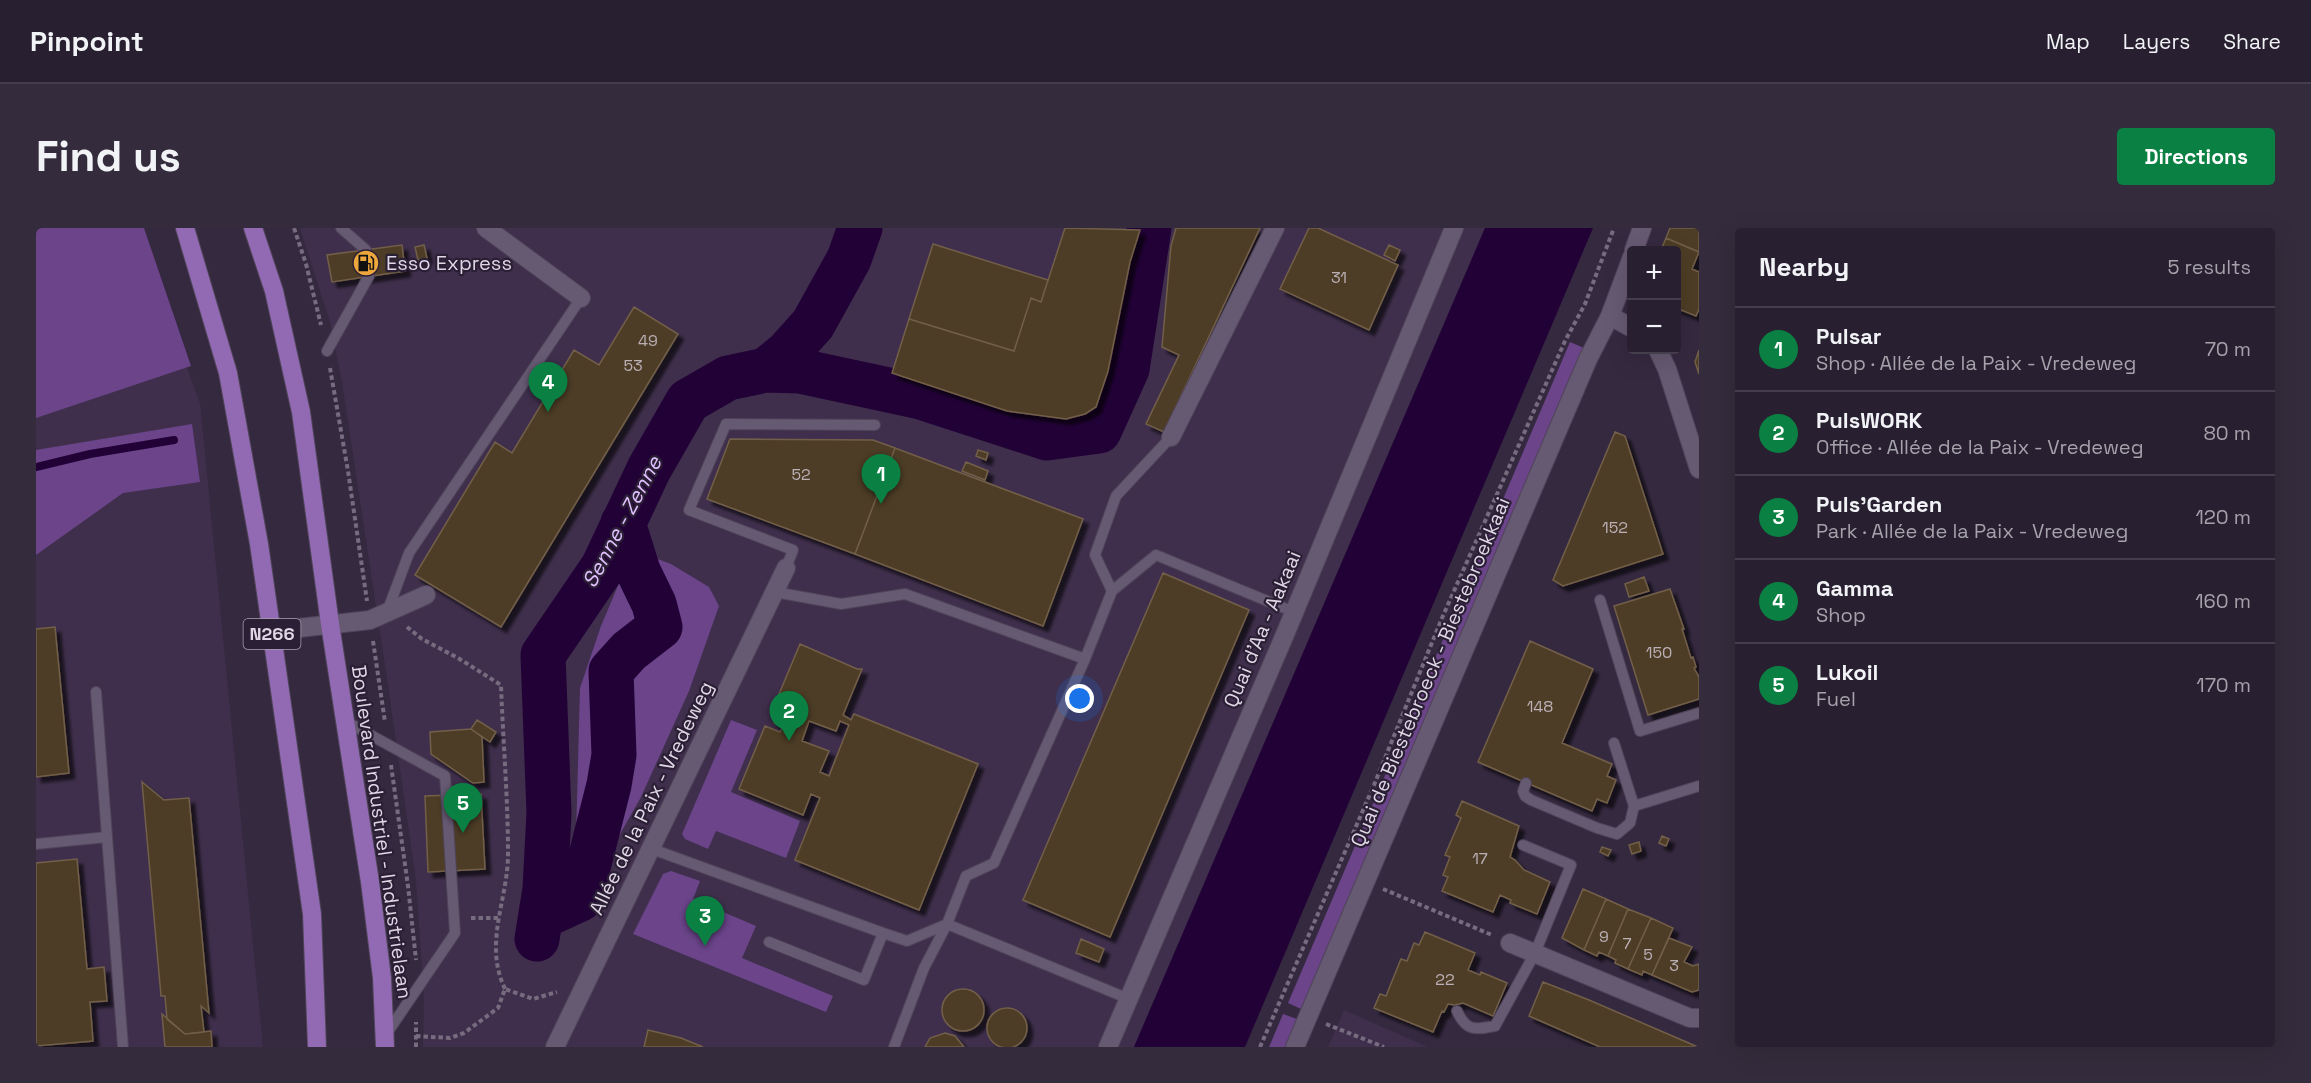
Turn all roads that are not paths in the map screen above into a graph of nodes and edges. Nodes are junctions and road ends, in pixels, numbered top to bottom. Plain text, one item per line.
1 (185, 228) edge
2 (253, 228) edge
3 (341, 228) edge
4 (486, 228) edge
5 (1275, 228) edge
6 (1454, 228) edge
7 (1642, 228) edge
8 (1635, 246) edge
9 (1627, 270) edge
10 (581, 298) joint
11 (1610, 316) junction
12 (1627, 325) edge
13 (327, 351) dead end
14 (1660, 354) edge
15 (875, 425) dead end
16 (1171, 437) joint
17 (1699, 469) edge
18 (786, 568) joint
19 (1112, 591) junction
20 (775, 592) junction
21 (426, 595) dead end
22 (1599, 600) dead end
23 (387, 612) junction
24 (1294, 612) junction
25 (330, 624) junction
26 (272, 631) junction
27 (1085, 659) junction
28 (96, 692) dead end
29 (1699, 713) edge
30 (345, 721) junction
31 (1614, 743) dead end
32 (1526, 783) dead end
33 (1699, 786) edge
34 (1634, 806) junction
35 (107, 837) junction
36 (36, 844) edge
37 (1523, 845) dead end
38 (652, 849) junction
39 (947, 924) junction
40 (883, 933) junction
41 (769, 942) dead end
42 (1510, 943) road end
43 (1534, 952) junction
44 (1129, 999) junction
45 (1456, 1011) dead end
46 (1699, 1018) edge
47 (385, 1041) edge
48 (123, 1047) edge
49 (317, 1047) edge
50 (555, 1047) edge
51 (894, 1047) edge
52 (1108, 1047) edge
53 (1295, 1047) edge

1 - 26 main road, N266
2 - 25 main road, Boulevard Industriel - Industrielaan / N266
3 - 13 lane
4 - 10 street
5 - 16 street
6 - 24 street, Quai d'Aa - Aakaai
7 - 8 street
9 - 11 street, Quai de Biestebroeck - Biestebroekkaai
10 - 23 lane
11 - 12 street
11 - 53 street, Quai de Biestebroeck - Biestebroekkaai
14 - 17 street
15 - 18 lane
16 - 19 lane
18 - 20 street, Allée de la Paix - Vredeweg
19 - 24 lane
19 - 27 lane
20 - 27 lane
20 - 38 street, Allée de la Paix - Vredeweg
21 - 23 street
22 - 29 lane
23 - 25 street
24 - 44 street, Quai d'Aa - Aakaai
25 - 26 street
25 - 30 main road, Boulevard Industriel - Industrielaan / N266
26 - 49 main road, N266
27 - 39 lane
28 - 35 lane
30 - 47 main road, Boulevard Industriel - Industrielaan / N266
30 - 47 lane
31 - 34 lane
32 - 34 lane
33 - 34 lane
35 - 36 lane
35 - 48 lane
37 - 43 lane
38 - 40 lane
38 - 50 street, Allée de la Paix - Vredeweg
39 - 40 lane
39 - 44 lane
39 - 51 lane
40 - 41 lane
42 - 43 street
43 - 45 lane
43 - 46 street
44 - 52 street, Quai d'Aa - Aakaai

